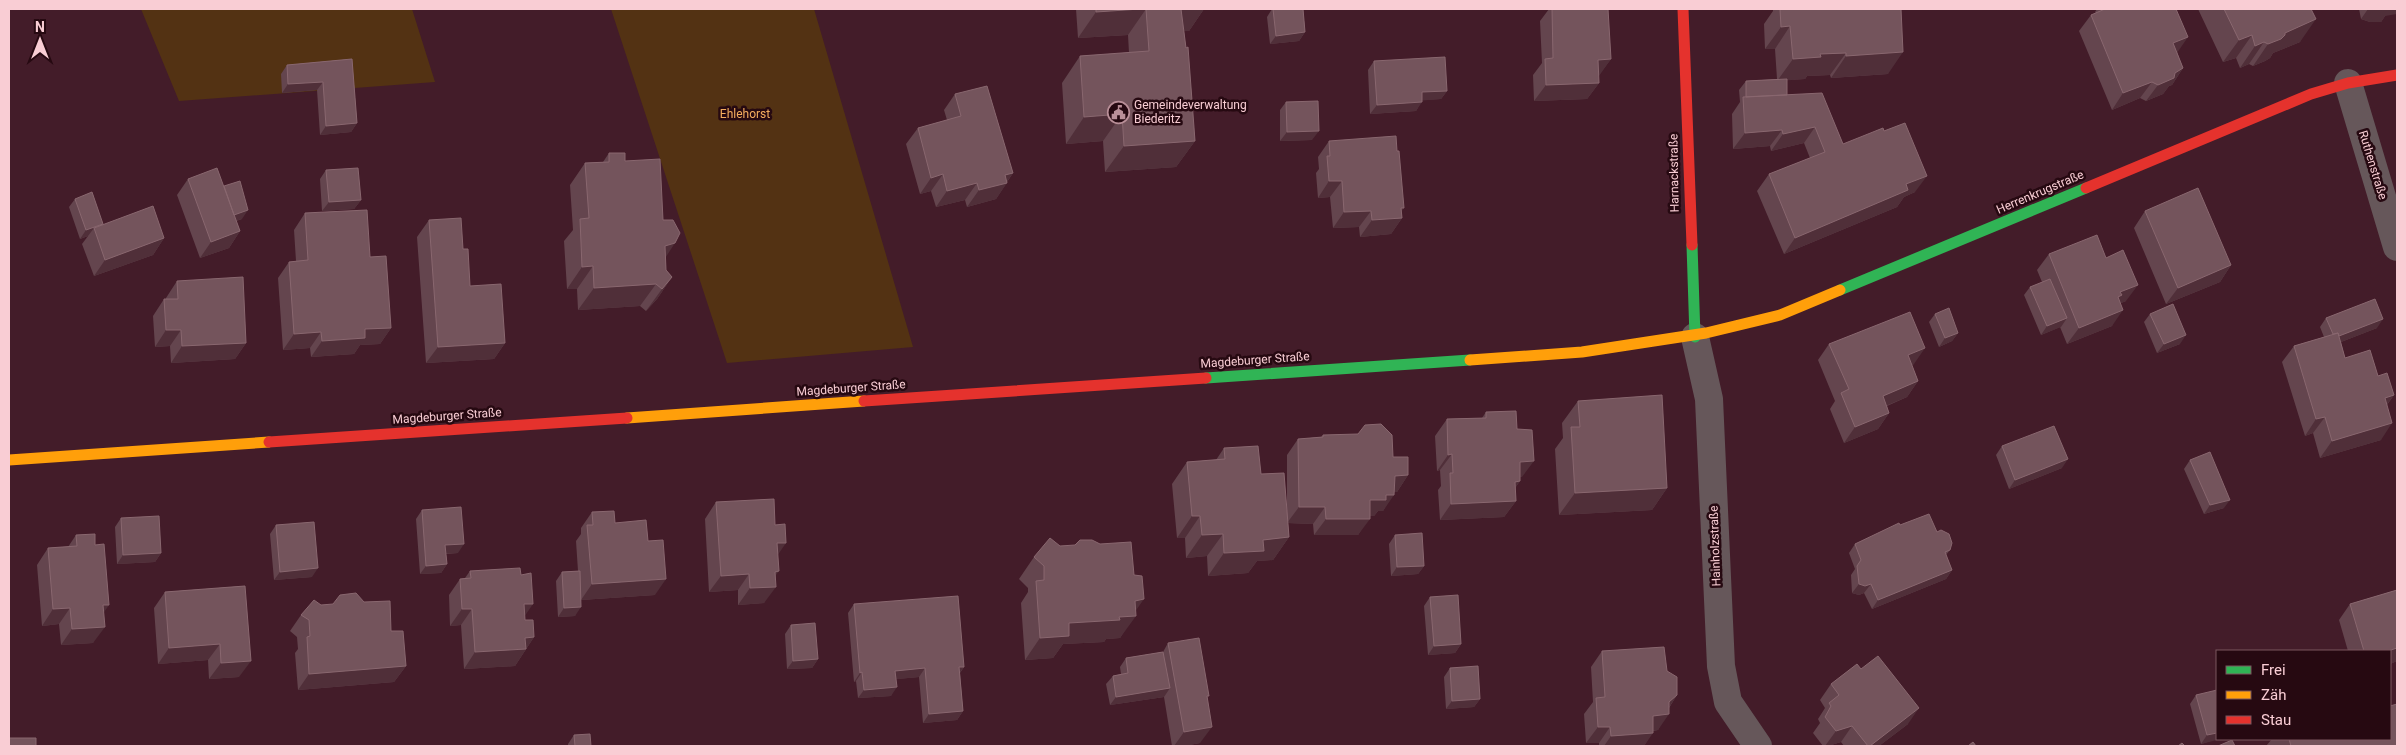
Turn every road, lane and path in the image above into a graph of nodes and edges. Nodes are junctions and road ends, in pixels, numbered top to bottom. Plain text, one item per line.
1 (1683, 9) edge
2 (2397, 75) edge
3 (2348, 83) junction
4 (2397, 247) edge
5 (1695, 337) junction
6 (9, 460) edge
7 (1758, 746) edge

1 - 5 street, Harnackstraße
2 - 3 street, Herrenkrugstraße
3 - 4 street, Ruthenstraße
3 - 5 street, Herrenkrugstraße
5 - 6 street, Magdeburger Straße
5 - 7 street, Hainholzstraße

